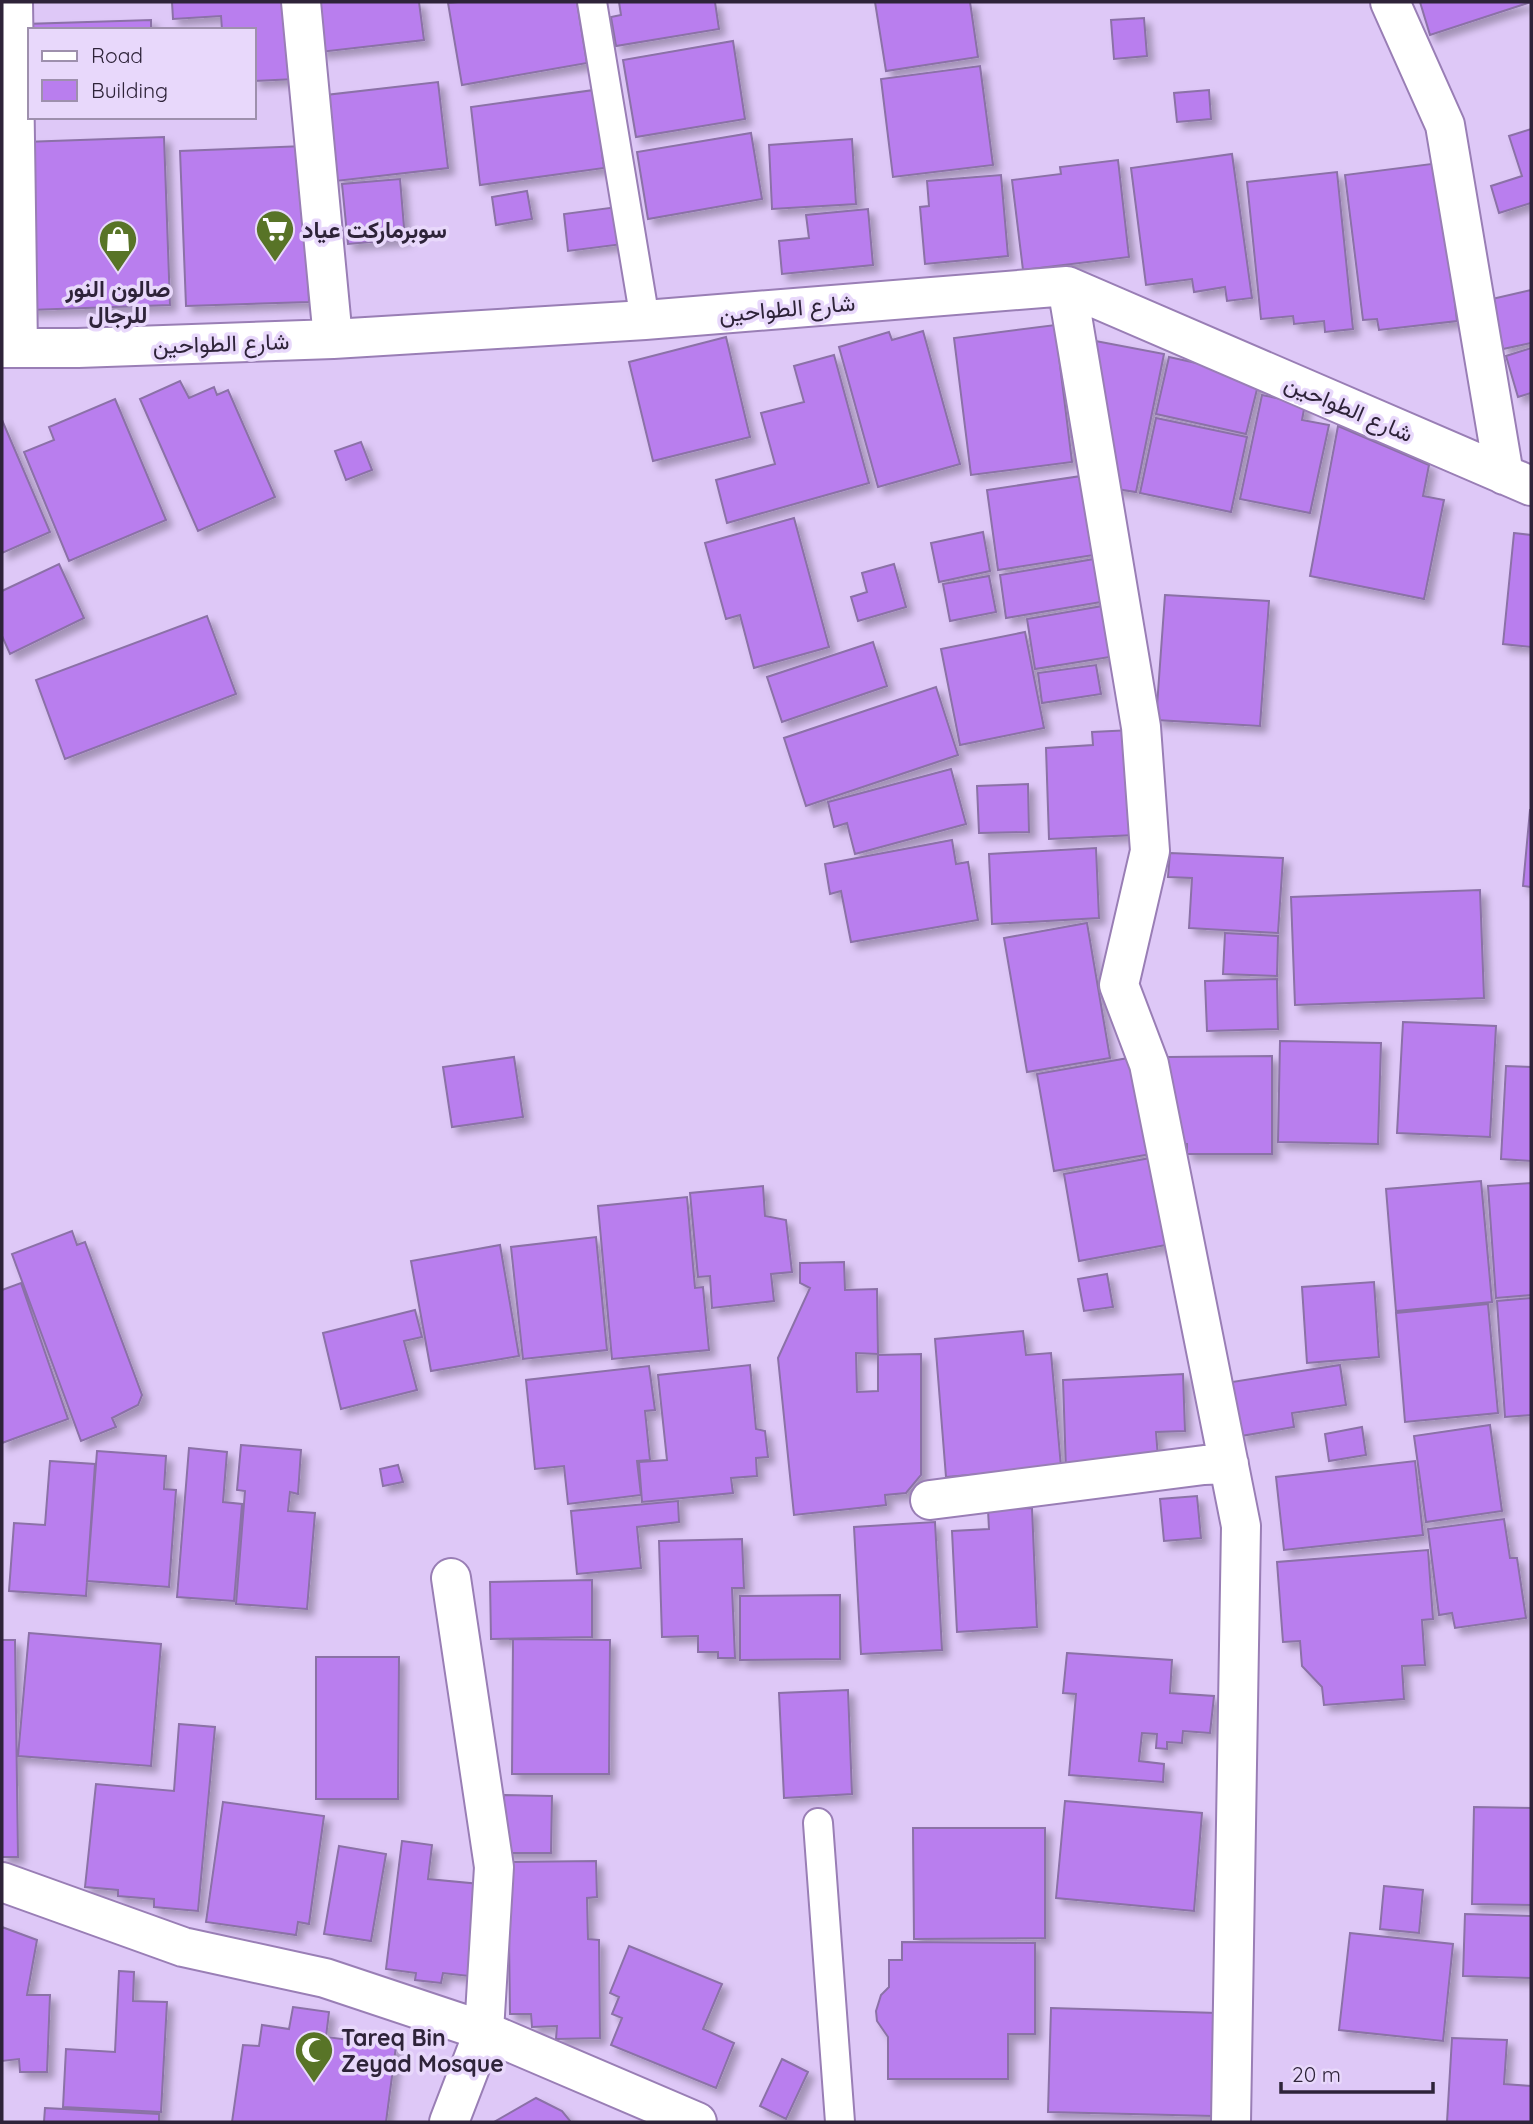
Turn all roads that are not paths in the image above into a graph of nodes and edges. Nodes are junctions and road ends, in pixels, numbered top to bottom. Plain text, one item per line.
1 (13, 2) edge
2 (301, 2) edge
3 (592, 2) edge
4 (1390, 2) edge
5 (1067, 286) junction
6 (645, 320) junction
7 (333, 339) junction
8 (10, 348) edge
9 (1518, 481) edge
10 (1229, 1464) junction
11 (930, 1500) dead end
12 (452, 1578) dead end
13 (818, 1823) dead end
14 (2, 1882) edge
15 (484, 2031) junction
16 (449, 2122) edge
17 (696, 2122) edge
18 (840, 2122) edge
19 (1231, 2122) edge

1 - 8 street
2 - 7 street
3 - 6 lane
4 - 9 street
5 - 6 street, شارع الطواحين
5 - 9 street, شارع الطواحين
5 - 10 street
6 - 7 street, شارع الطواحين
7 - 8 street, شارع الطواحين
10 - 11 street
10 - 19 street
12 - 15 street
13 - 18 lane
14 - 15 street
15 - 16 street
15 - 17 street

